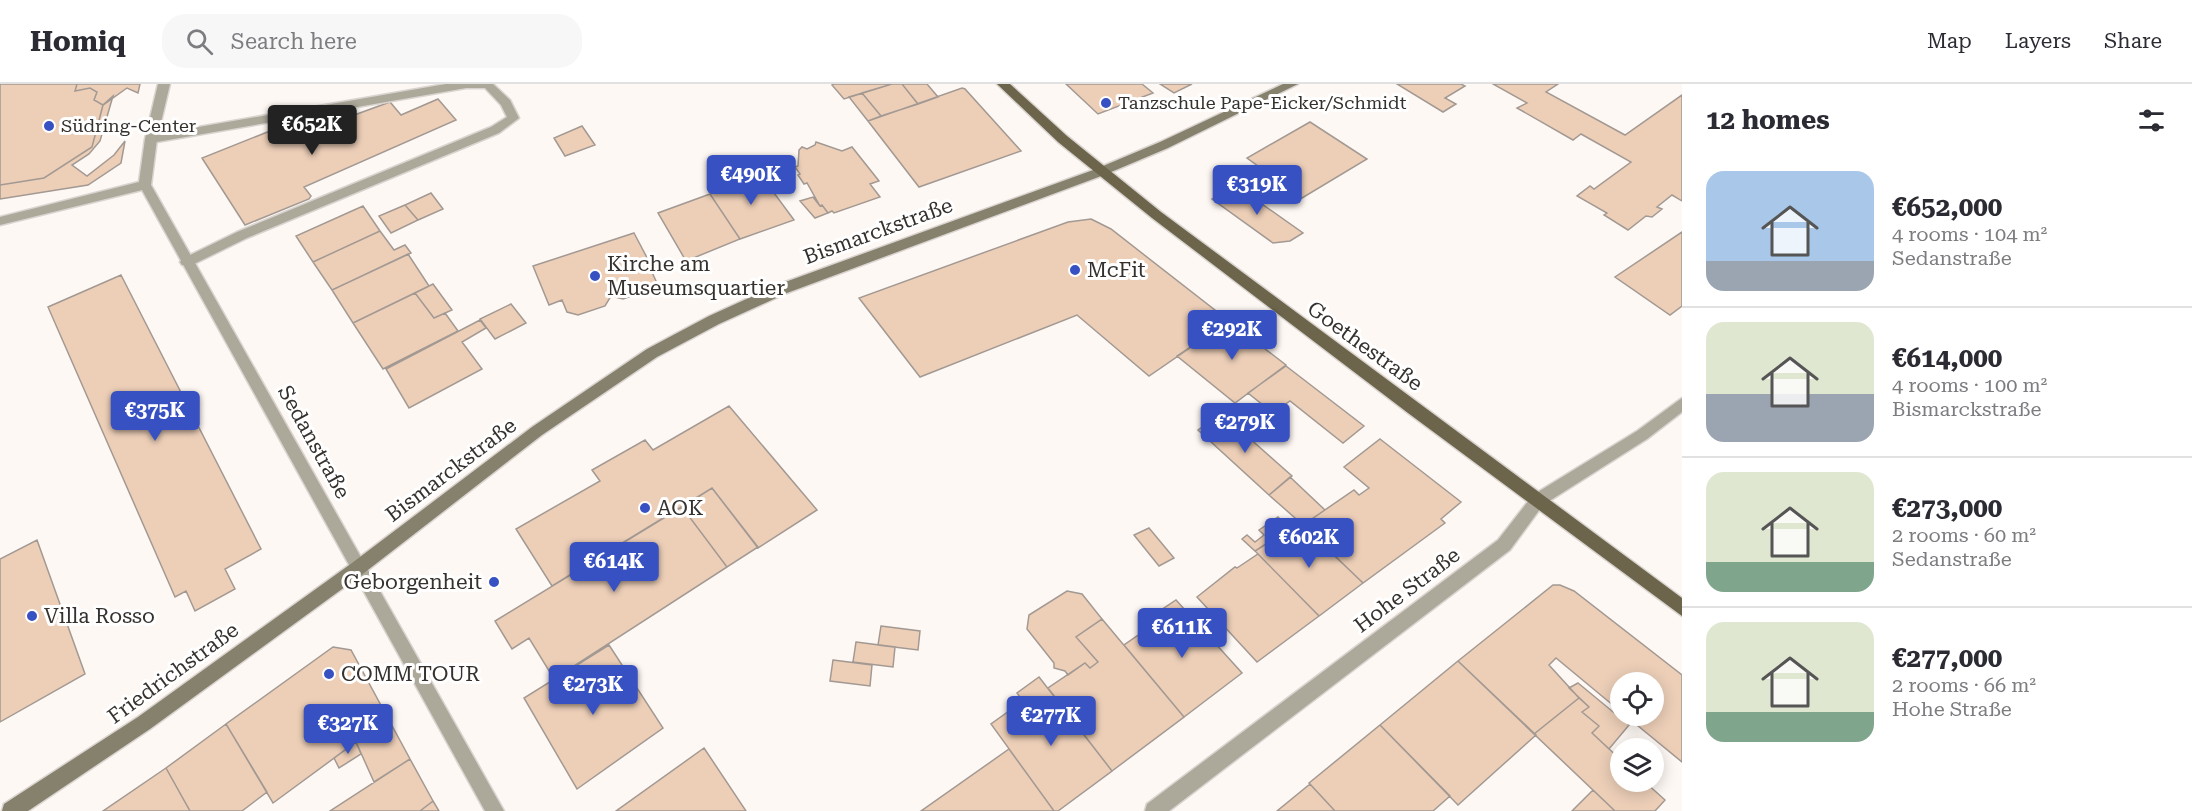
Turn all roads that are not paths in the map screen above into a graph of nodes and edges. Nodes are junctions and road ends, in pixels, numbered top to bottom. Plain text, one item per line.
1 (164, 84) edge
2 (1003, 84) edge
3 (1292, 84) edge
4 (151, 139) junction
5 (1100, 172) junction
6 (145, 185) junction
7 (0, 221) edge
8 (187, 262) junction
9 (1682, 404) edge
10 (1538, 500) junction
11 (358, 568) junction
12 (1682, 608) edge
13 (11, 811) edge
14 (495, 811) edge
15 (1154, 811) edge

1 - 4 street
2 - 5 main road, Goethestraße
3 - 5 street, Bismarckstraße
4 - 6 street
4 - 8 street
5 - 10 main road, Goethestraße
5 - 11 street, Bismarckstraße
6 - 7 street
6 - 8 street, Sedanstraße
8 - 11 street, Sedanstraße
9 - 10 street, Hohe Straße
10 - 12 main road, Goethestraße
10 - 15 street, Hohe Straße
11 - 13 street, Friedrichstraße
11 - 14 street, Sedanstraße

